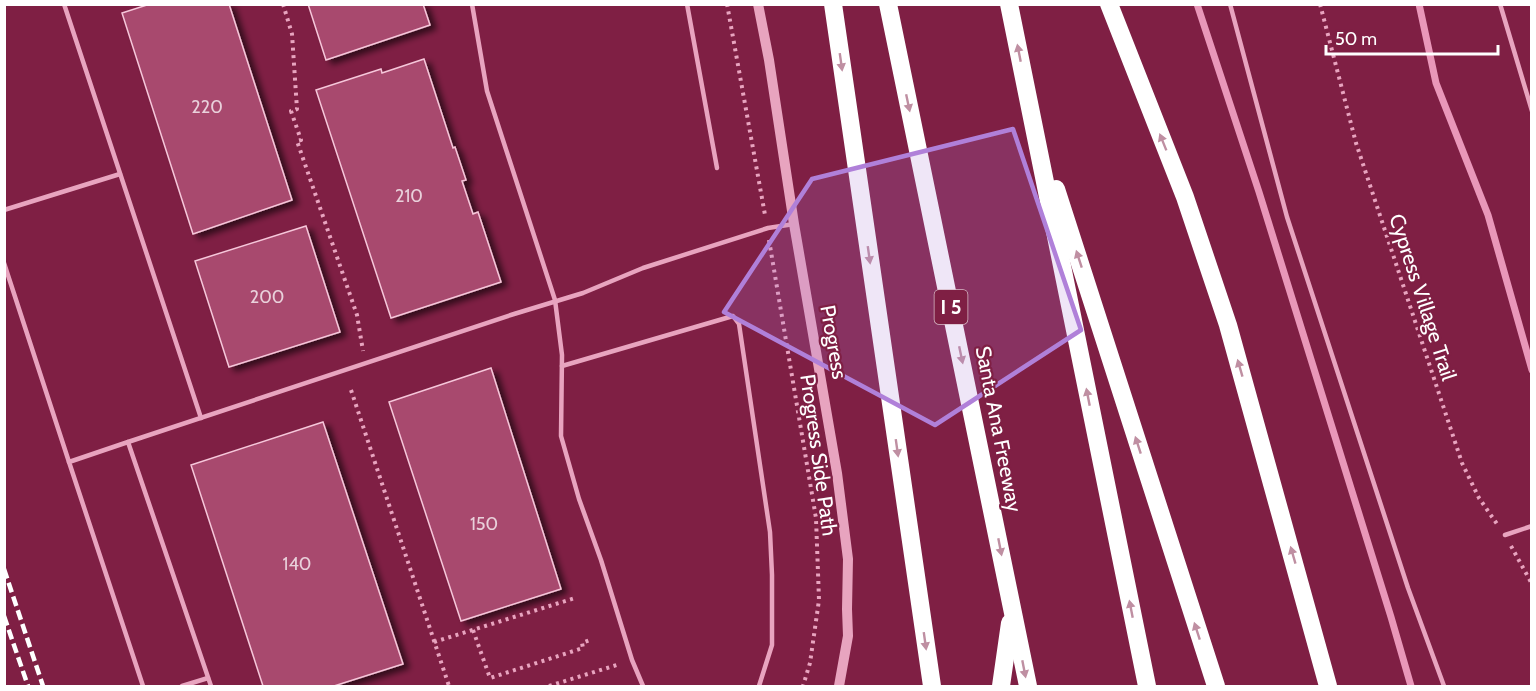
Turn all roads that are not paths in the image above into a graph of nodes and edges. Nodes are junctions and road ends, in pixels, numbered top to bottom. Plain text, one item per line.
1 (64, 4) edge
2 (472, 4) edge
3 (687, 4) edge
4 (758, 4) edge
5 (833, 4) edge
6 (888, 4) edge
7 (1009, 4) edge
8 (1109, 4) edge
9 (1230, 4) edge
10 (1500, 4) edge
11 (1028, 102) junction
12 (1532, 111) edge
13 (717, 168) dead end
14 (120, 174) junction
15 (4, 210) edge
16 (794, 224) junction
17 (4, 263) edge
18 (555, 300) junction
19 (562, 366) junction
20 (201, 418) junction
21 (128, 442) junction
22 (69, 462) junction
23 (1532, 526) edge
24 (1505, 535) road end
25 (1012, 610) junction
26 (208, 678) junction
27 (142, 687) edge
28 (182, 687) edge
29 (211, 687) edge
30 (643, 687) edge
31 (759, 687) edge
32 (839, 687) edge
33 (932, 687) edge
34 (1000, 687) edge
35 (1028, 687) edge
36 (1147, 687) edge
37 (1215, 687) edge
38 (1328, 687) edge
39 (1444, 687) edge

1 - 14 lane
2 - 18 lane
3 - 13 lane
4 - 16 street, Progress
5 -> 33 highway
6 -> 25 highway, Santa Ana Freeway / I 5
11 -> 7 highway
38 -> 8 highway
9 - 39 lane
10 - 12 lane
36 -> 11 highway
37 -> 11 highway
14 - 15 lane
14 - 20 lane
16 - 18 lane
16 - 32 street, Progress
17 - 22 lane
18 - 19 lane
18 - 20 lane
19 - 30 lane
19 - 31 lane
20 - 21 lane
21 - 22 lane
21 - 26 lane
22 - 27 lane
23 - 24 lane
25 - 34 highway
25 -> 35 highway, Santa Ana Freeway / I 5
26 - 28 lane
26 - 29 lane

